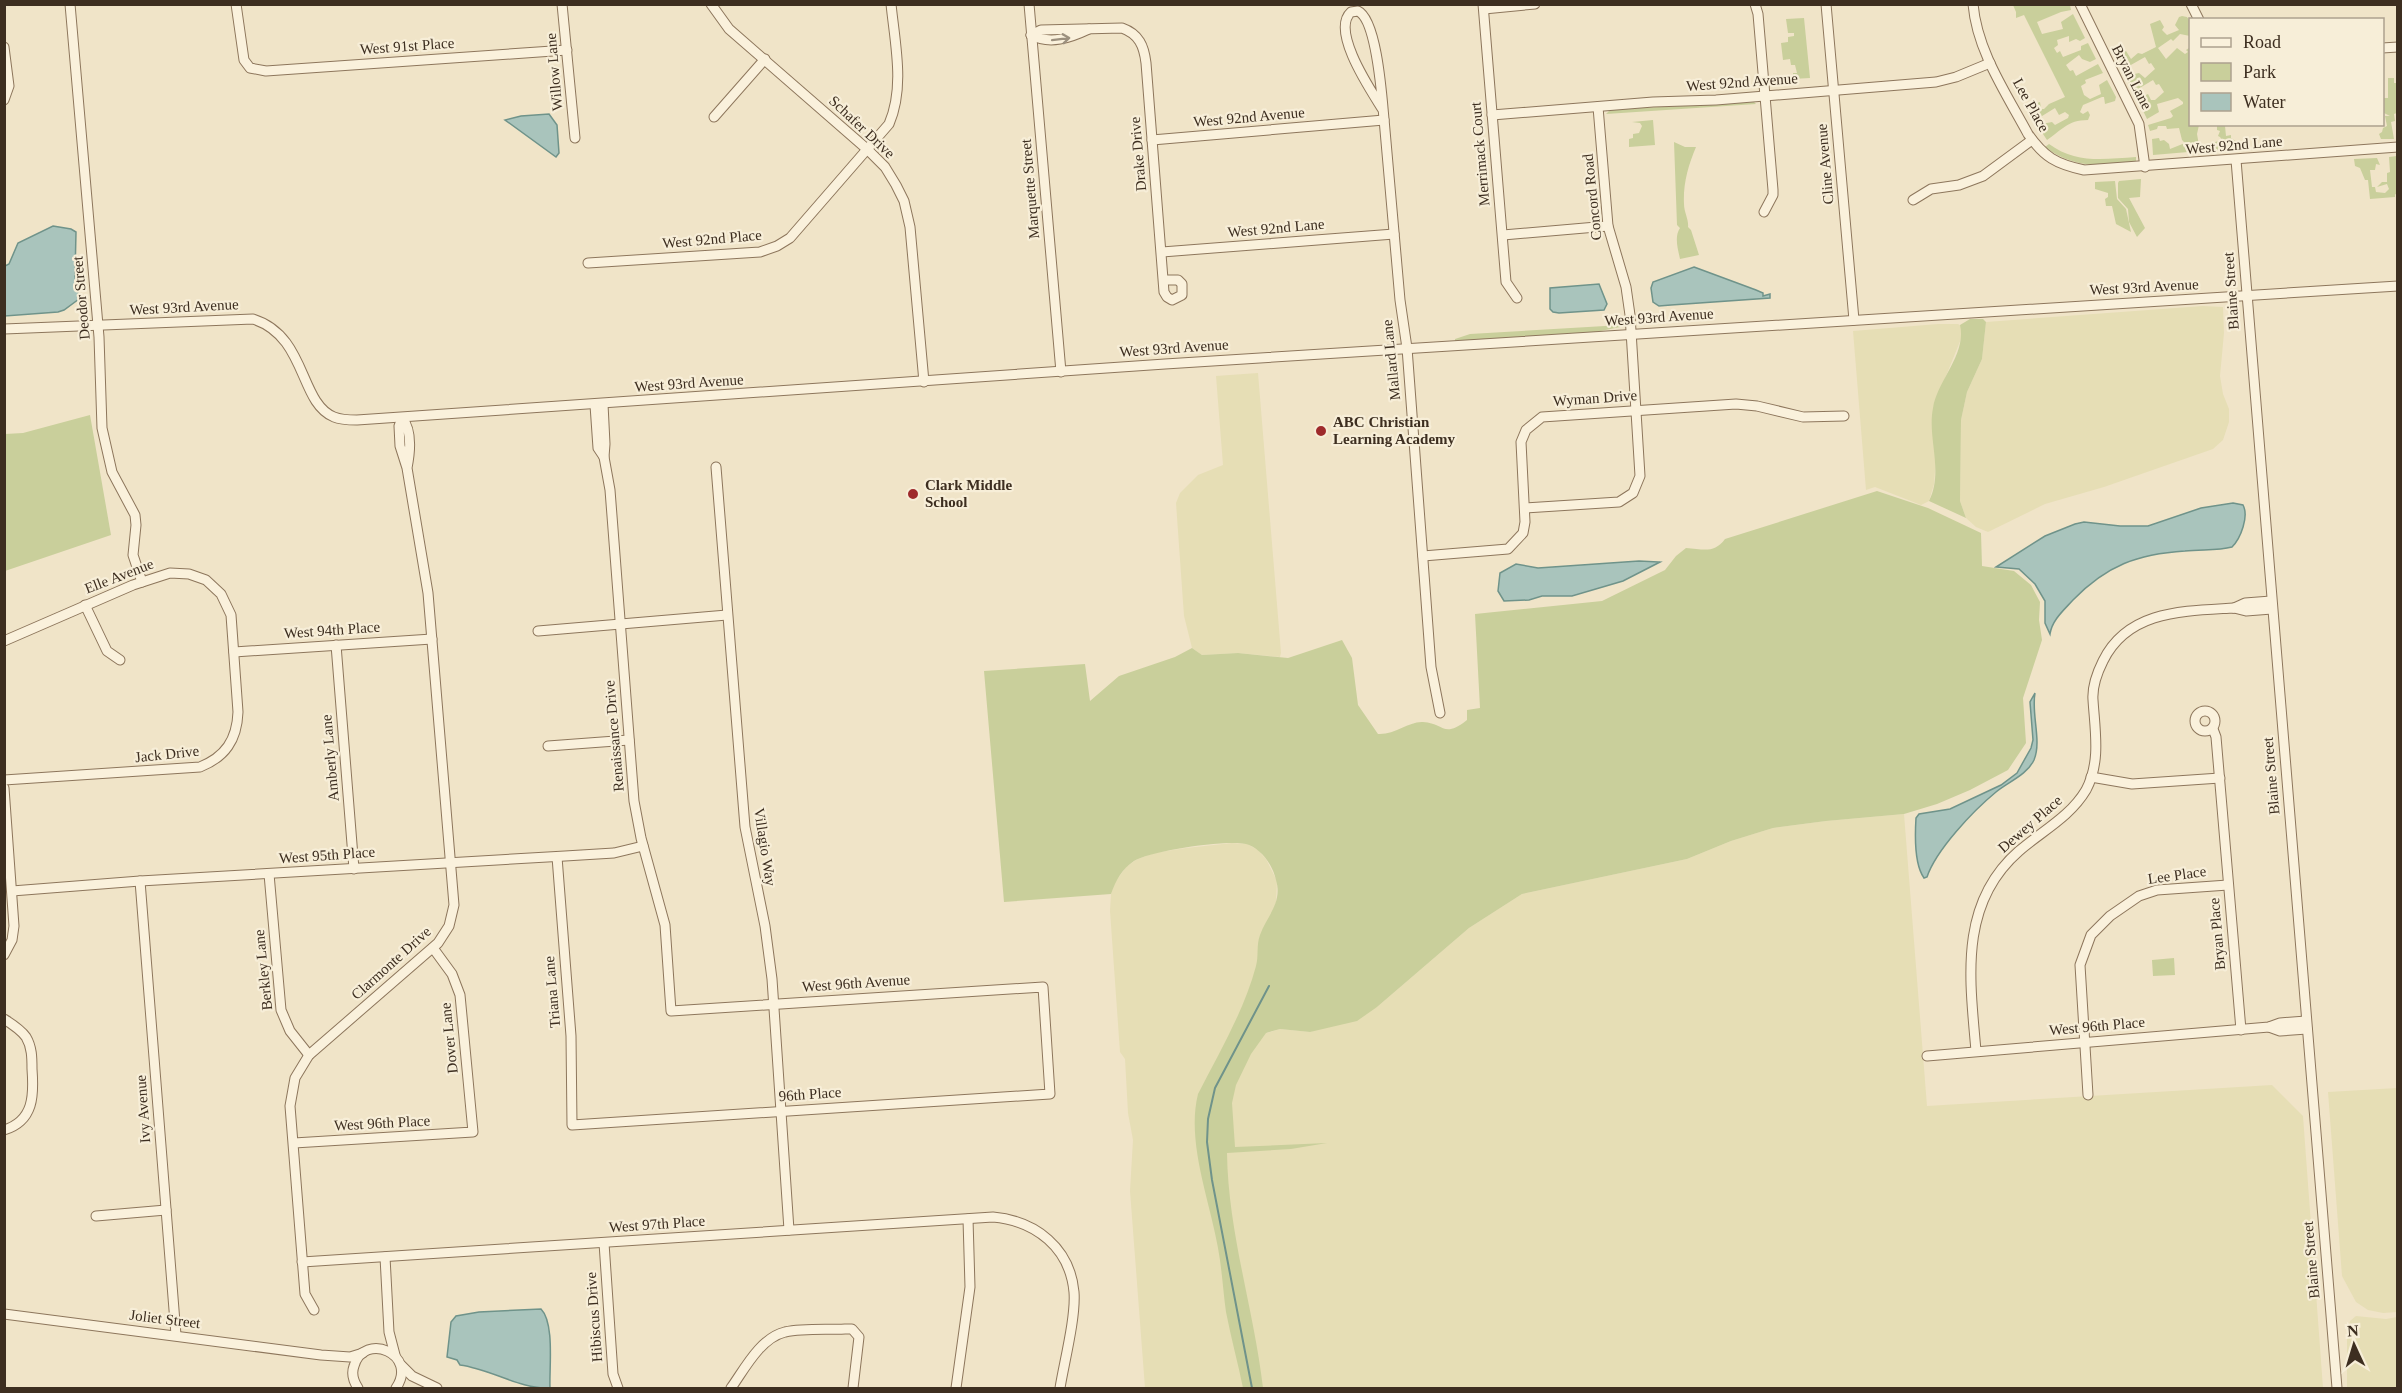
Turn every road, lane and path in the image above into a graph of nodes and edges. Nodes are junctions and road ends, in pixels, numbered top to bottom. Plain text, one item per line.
1 (70, 4) edge
2 (236, 4) edge
3 (562, 4) edge
4 (711, 4) edge
5 (891, 4) edge
6 (1029, 4) edge
7 (1535, 4) edge
8 (1755, 4) edge
9 (1826, 4) edge
10 (1973, 4) edge
11 (2080, 4) edge
12 (2191, 4) edge
13 (1483, 7) edge
14 (2198, 18) edge
15 (1031, 35) junction
16 (4, 47) edge
17 (567, 50) junction
18 (765, 59) junction
19 (1990, 63) junction
20 (1833, 90) junction
21 (1765, 96) junction
22 (4, 100) edge
23 (1598, 107) junction
24 (1384, 115) junction
25 (1492, 115) junction
26 (714, 117) dead end
27 (575, 138) dead end
28 (1152, 140) junction
29 (2032, 140) junction
30 (2397, 147) edge
31 (868, 150) junction
32 (2236, 160) junction
33 (2145, 167) junction
34 (1913, 200) dead end
35 (1764, 212) dead end
36 (1608, 226) junction
37 (1394, 234) junction
38 (1503, 235) junction
39 (1162, 252) junction
40 (588, 263) dead end
41 (1164, 280) dead end
42 (2397, 286) edge
43 (2246, 296) junction
44 (1517, 298) dead end
45 (1854, 320) junction
46 (98, 326) junction
47 (4, 329) edge
48 (1631, 334) junction
49 (1407, 348) junction
50 (1061, 372) junction
51 (924, 382) junction
52 (599, 405) junction
53 (1636, 410) junction
54 (1844, 416) dead end
55 (402, 418) junction
56 (716, 467) dead end
57 (1525, 508) junction
58 (1423, 556) junction
59 (142, 582) junction
60 (85, 605) junction
61 (2271, 605) junction
62 (727, 615) junction
63 (620, 624) junction
64 (538, 631) dead end
65 (432, 639) junction
66 (4, 641) edge
67 (336, 645) junction
68 (234, 652) junction
69 (120, 660) dead end
70 (1440, 713) dead end
71 (2213, 729) dead end
72 (629, 740) junction
73 (548, 746) dead end
74 (2091, 777) junction
75 (2220, 778) junction
76 (4, 780) edge
77 (4, 788) edge
78 (643, 846) junction
79 (557, 857) junction
80 (451, 862) junction
81 (354, 868) junction
82 (269, 874) junction
83 (140, 881) junction
84 (2228, 885) junction
85 (12, 891) junction
86 (433, 948) junction
87 (4, 954) edge
88 (773, 1004) junction
89 (671, 1011) joint
90 (4, 1019) edge
91 (2306, 1025) junction
92 (2241, 1030) junction
93 (2084, 1042) junction
94 (1976, 1052) junction
95 (309, 1055) junction
96 (1927, 1056) dead end
97 (1050, 1094) joint
98 (2088, 1095) dead end
99 (781, 1111) junction
100 (572, 1125) joint
101 (4, 1130) edge
102 (472, 1132) joint
103 (294, 1143) junction
104 (166, 1210) junction
105 (96, 1216) dead end
106 (968, 1219) junction
107 (789, 1230) junction
108 (604, 1243) junction
109 (385, 1257) junction
110 (302, 1262) junction
111 (314, 1310) dead end
112 (4, 1314) edge
113 (389, 1325) junction
114 (176, 1335) junction
115 (367, 1351) junction
116 (321, 1355) junction
117 (398, 1361) junction
118 (353, 1377) junction
119 (358, 1388) edge
120 (434, 1388) edge
121 (397, 1389) edge
122 (618, 1389) edge
123 (731, 1389) edge
124 (853, 1389) edge
125 (956, 1389) edge
126 (1060, 1389) edge
127 (2337, 1389) edge

1 - 46 street, Deodor Street
2 - 17 street, West 91st Place
3 - 17 street, Willow Lane
4 - 18 street, Schafer Drive
5 - 31 street, West 92nd Place
6 - 15 street, Marquette Street
7 - 13 street
8 - 21 street
9 - 20 street, Cline Avenue
10 - 19 street, Lee Place
11 - 33 street, Bryan Lane
12 - 14 street
13 - 25 street, Merrimack Court
15 - 28 street, Drake Drive
15 - 50 street, Marquette Street
16 - 22 street
17 - 27 street, Willow Lane
18 - 26 street
18 - 31 street, Schafer Drive
19 - 20 street, West 92nd Avenue
19 - 29 street, Lee Place
20 - 21 street, West 92nd Avenue
20 - 45 street, Cline Avenue
21 - 23 street, West 92nd Avenue
21 - 35 street
23 - 25 street, West 92nd Avenue
23 - 36 street, Concord Road
24 - 24 street, Mallard Lane
24 - 28 street, West 92nd Avenue
24 - 37 street, Mallard Lane
25 - 38 street, Merrimack Court
28 - 39 street, Drake Drive
29 - 33 street, Lee Place
29 - 34 street
30 - 32 street, West 92nd Lane
31 - 40 street, West 92nd Place
31 - 51 street, Schafer Drive
32 - 33 street, West 92nd Lane
32 - 43 street, Blaine Street
36 - 38 street
36 - 48 street, Concord Road
37 - 39 street, West 92nd Lane
37 - 49 street, Mallard Lane
38 - 44 street, Merrimack Court
39 - 41 street, Drake Drive
42 - 43 street, West 93rd Avenue
43 - 45 street, West 93rd Avenue
43 - 61 street, Blaine Street
45 - 48 street, West 93rd Avenue
46 - 47 street, West 93rd Avenue
46 - 55 street, West 93rd Avenue
46 - 59 street, Deodor Street
48 - 49 street, West 93rd Avenue
48 - 53 street, Concord Road
49 - 50 street, West 93rd Avenue
49 - 58 street, Mallard Lane
50 - 51 street, West 93rd Avenue
51 - 52 street, West 93rd Avenue
52 - 55 street, West 93rd Avenue
52 - 63 street, Renaissance Drive
53 - 54 street, Wyman Drive
53 - 57 street, Wyman Drive
53 - 57 street, Concord Road
55 - 65 street, Clarmonte Drive
56 - 62 street, Villagio Way
57 - 58 street, Wyman Drive
58 - 70 street, Mallard Lane
59 - 60 street, Elle Avenue
59 - 68 street, Elle Avenue
60 - 66 street, Elle Avenue
60 - 69 street
61 - 74 street, Dewey Place
61 - 91 street, Blaine Street
62 - 63 street
62 - 88 street, Villagio Way
63 - 64 street
63 - 72 street, Renaissance Drive
65 - 67 street, West 94th Place
65 - 80 street, Clarmonte Drive
67 - 68 street, West 94th Place
67 - 81 street, Amberly Lane
68 - 76 street, Jack Drive
71 - 75 street, Bryan Place
72 - 73 street
72 - 78 street, Renaissance Drive
74 - 75 street
74 - 94 street, Dewey Place
75 - 84 street, Bryan Place
77 - 85 street
78 - 79 street, West 95th Place
78 - 89 street, Renaissance Drive
79 - 80 street, West 95th Place
79 - 100 street, Triana Lane
80 - 81 street, West 95th Place
80 - 86 street, Clarmonte Drive
81 - 82 street, West 95th Place
82 - 83 street, West 95th Place
82 - 95 street, Berkley Lane
83 - 85 street, West 95th Place
83 - 104 street, Ivy Avenue
84 - 92 street, Bryan Place
84 - 93 street, Lee Place
85 - 87 street
86 - 95 street, Clarmonte Drive
86 - 102 street, Dover Lane
88 - 89 street, West 96th Avenue
88 - 97 street, West 96th Avenue
88 - 99 street, Villagio Way
90 - 101 street
91 - 92 street, West 96th Place
91 - 127 street, Blaine Street
92 - 93 street, West 96th Place
93 - 94 street, West 96th Place
93 - 98 street, Lee Place
94 - 96 street, West 96th Place
95 - 103 street, Clarmonte Drive
97 - 99 street, 96th Place
99 - 100 street, 96th Place
99 - 107 street, Villagio Way
102 - 103 street, West 96th Place
103 - 110 street, Clarmonte Drive
104 - 105 street
104 - 114 street, Ivy Avenue
106 - 107 street, West 97th Place
106 - 125 street
106 - 126 street, West 97th Place
107 - 108 street, West 97th Place
108 - 109 street, West 97th Place
108 - 122 street, Hibiscus Drive
109 - 110 street, West 97th Place
109 - 113 street
110 - 111 street, Clarmonte Drive
112 - 114 street, Joliet Street
113 - 115 street
113 - 117 street
114 - 116 street, Joliet Street
115 - 116 street, Joliet Street
115 - 117 street
115 - 118 street
116 - 118 street, Joliet Street
117 - 120 street
117 - 121 street
118 - 119 street
120 - 121 street
123 - 124 street

